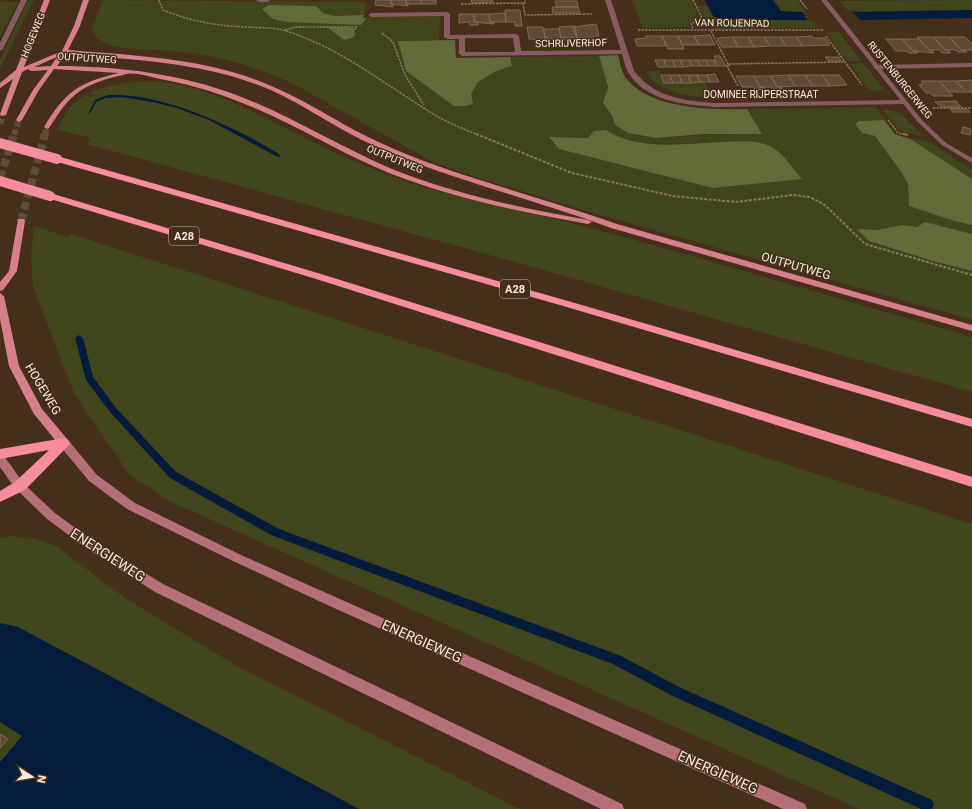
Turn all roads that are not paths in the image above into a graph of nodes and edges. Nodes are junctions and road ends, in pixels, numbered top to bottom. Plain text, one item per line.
1 (24, 0) edge
2 (47, 0) edge
3 (86, 0) edge
4 (259, 0) edge
5 (268, 0) edge
6 (608, 0) edge
7 (824, 0) edge
8 (371, 15) road end
9 (462, 37) junction
10 (0, 48) edge
11 (64, 52) junction
12 (625, 52) junction
13 (518, 53) junction
14 (874, 64) junction
15 (53, 66) junction
16 (972, 66) edge
17 (19, 71) junction
18 (133, 72) junction
19 (0, 86) edge
20 (906, 105) junction
21 (3, 116) dead end
22 (19, 120) tunnel mouth
23 (47, 127) tunnel mouth
24 (0, 143) edge
25 (972, 161) edge
26 (0, 181) edge
27 (21, 221) tunnel mouth
28 (614, 226) junction
29 (0, 288) edge
30 (0, 296) edge
31 (972, 328) edge
32 (972, 423) edge
33 (64, 443) junction
34 (0, 454) edge
35 (0, 459) edge
36 (972, 482) edge
37 (20, 486) junction
38 (0, 497) edge
39 (617, 809) edge
40 (800, 809) edge

1 - 10 street, HOGEWEG
2 - 17 main road, HOGEWEG
3 - 11 main road
4 - 5 street
6 - 12 street, DOMINEE RIJPERSTRAAT
7 - 14 street, RUSTENBURGERWEG
8 - 9 street
9 - 13 street, SCHRIJVERHOF
9 - 13 street, SCHRIJVERHOF
11 - 15 main road
11 - 17 main road, OUTPUTWEG
11 - 28 main road, OUTPUTWEG
12 - 13 street, SCHRIJVERHOF
12 - 20 street, DOMINEE RIJPERSTRAAT
14 - 16 street
14 - 20 street, RUSTENBURGERWEG
15 - 17 main road, OUTPUTWEG
15 - 18 main road, OUTPUTWEG
15 - 22 main road
17 - 19 main road, HOGEWEG
17 - 21 main road, HOGEWEG
18 - 23 main road
18 - 28 main road, OUTPUTWEG
20 - 25 street, RUSTENBURGERWEG
24 - 32 highway, A28, bridge
26 - 36 highway, A28, bridge
27 - 29 main road
28 - 31 main road, OUTPUTWEG
30 - 33 main road, HOGEWEG
33 - 34 highway
33 - 37 highway
33 - 40 main road, ENERGIEWEG
35 - 37 main road
37 - 38 highway
37 - 39 main road, ENERGIEWEG

